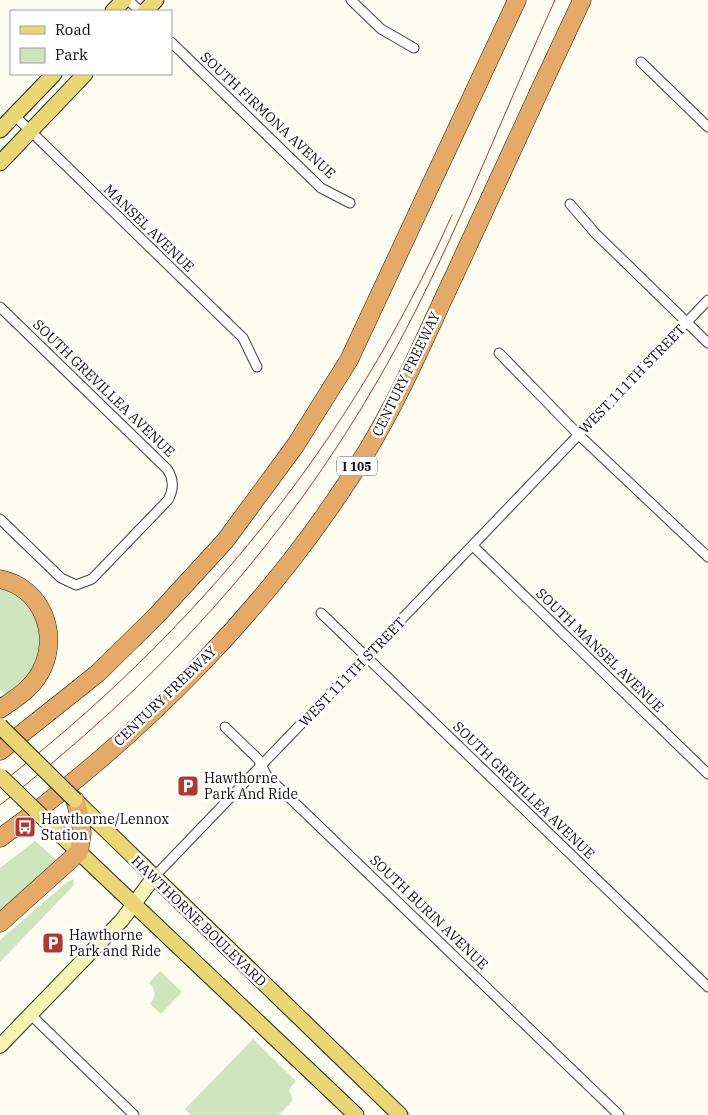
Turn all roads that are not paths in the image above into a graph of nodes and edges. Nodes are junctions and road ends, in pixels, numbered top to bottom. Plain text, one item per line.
1 (124, 0) edge
2 (128, 0) edge
3 (156, 0) edge
4 (351, 0) edge
5 (517, 0) edge
6 (582, 0) edge
7 (114, 10) edge
8 (139, 10) edge
9 (146, 10) edge
10 (172, 43) edge
11 (414, 48) dead end
12 (641, 62) dead end
13 (53, 75) edge
14 (84, 75) edge
15 (14, 115) junction
16 (708, 127) edge
17 (0, 130) edge
18 (30, 132) junction
19 (0, 163) edge
20 (350, 203) dead end
21 (570, 204) dead end
22 (708, 300) edge
23 (0, 307) edge
24 (686, 322) junction
25 (708, 343) edge
26 (499, 353) dead end
27 (257, 367) dead end
28 (580, 434) junction
29 (0, 519) edge
30 (473, 546) junction
31 (708, 557) edge
32 (0, 579) edge
33 (321, 613) dead end
34 (366, 656) junction
35 (0, 709) edge
36 (0, 726) edge
37 (225, 727) dead end
38 (0, 751) edge
39 (262, 765) junction
40 (708, 774) edge
41 (0, 776) edge
42 (75, 800) joint
43 (84, 815) junction
44 (0, 838) edge
45 (79, 852) junction
46 (154, 877) junction
47 (135, 904) junction
48 (0, 924) edge
49 (708, 987) edge
50 (31, 1015) junction
51 (0, 1046) edge
52 (134, 1115) edge
53 (356, 1115) edge
54 (400, 1115) edge
55 (619, 1115) edge

1 - 7 main road
2 - 8 street
3 - 9 main road
4 - 11 street
5 - 38 highway
6 - 44 highway, CENTURY FREEWAY / I 105
10 - 20 street, SOUTH FIRMONA AVENUE
12 - 16 street
13 - 15 main road
14 - 18 main road
15 - 17 main road
15 - 18 street, MANSEL AVENUE
18 - 19 main road
18 - 27 street, MANSEL AVENUE
21 - 24 street
22 - 24 street, WEST 111TH STREET
23 - 29 street, SOUTH GREVILLEA AVENUE
24 - 25 street
24 - 28 street, WEST 111TH STREET
26 - 28 street
28 - 30 street, WEST 111TH STREET
28 - 31 street
30 - 34 street, WEST 111TH STREET
30 - 40 street, SOUTH MANSEL AVENUE
32 - 35 highway
33 - 34 street, SOUTH GREVILLEA AVENUE
34 - 39 street, WEST 111TH STREET
34 - 49 street, SOUTH GREVILLEA AVENUE
36 - 42 main road, bridge
37 - 39 street, SOUTH BURIN AVENUE
39 - 46 street, WEST 111TH STREET
39 - 55 street, SOUTH BURIN AVENUE
41 - 45 main road, bridge
42 - 43 highway
43 - 45 highway
43 - 46 main road, HAWTHORNE BOULEVARD
45 - 47 main road
45 - 48 highway
46 - 47 street, WEST 111TH STREET
46 - 54 main road, HAWTHORNE BOULEVARD
47 - 50 street, WEST 111TH STREET
47 - 53 main road
50 - 51 street, WEST 111TH STREET
50 - 52 street

